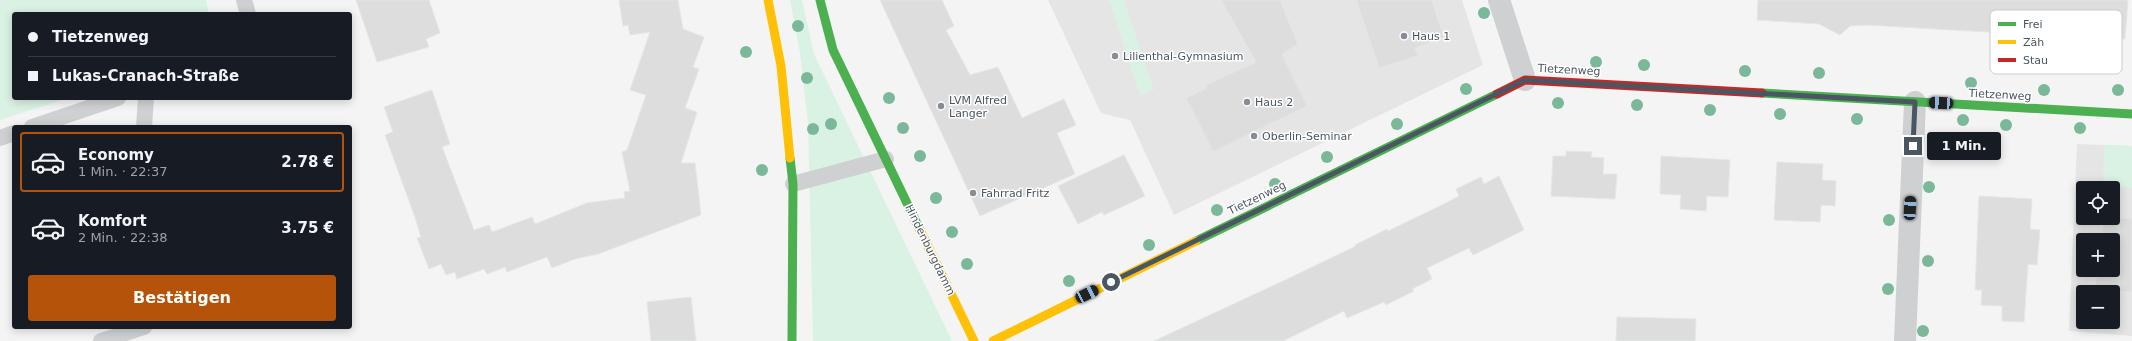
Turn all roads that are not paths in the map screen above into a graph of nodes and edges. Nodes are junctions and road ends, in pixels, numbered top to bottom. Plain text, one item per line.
1 (244, 0) edge
2 (768, 0) edge
3 (820, 0) edge
4 (1499, 0) edge
5 (247, 12) edge
6 (1525, 80) junction
7 (112, 100) edge
8 (146, 100) edge
9 (1915, 102) junction
10 (2132, 114) edge
11 (38, 125) edge
12 (144, 125) edge
13 (12, 134) edge
14 (0, 138) edge
15 (886, 160) junction
16 (793, 184) junction
17 (138, 329) edge
18 (101, 341) edge
19 (792, 341) edge
20 (974, 341) edge
21 (993, 341) edge
22 (1905, 341) edge

1 - 5 lane
2 - 16 street
3 - 15 street, Hindenburgdamm
4 - 6 street
6 - 9 street, Tietzenweg
6 - 21 street, Tietzenweg
7 - 11 lane
8 - 12 lane
9 - 10 street, Tietzenweg
9 - 22 street
13 - 14 lane
15 - 16 lane
15 - 20 street, Hindenburgdamm
16 - 19 street
17 - 18 lane

